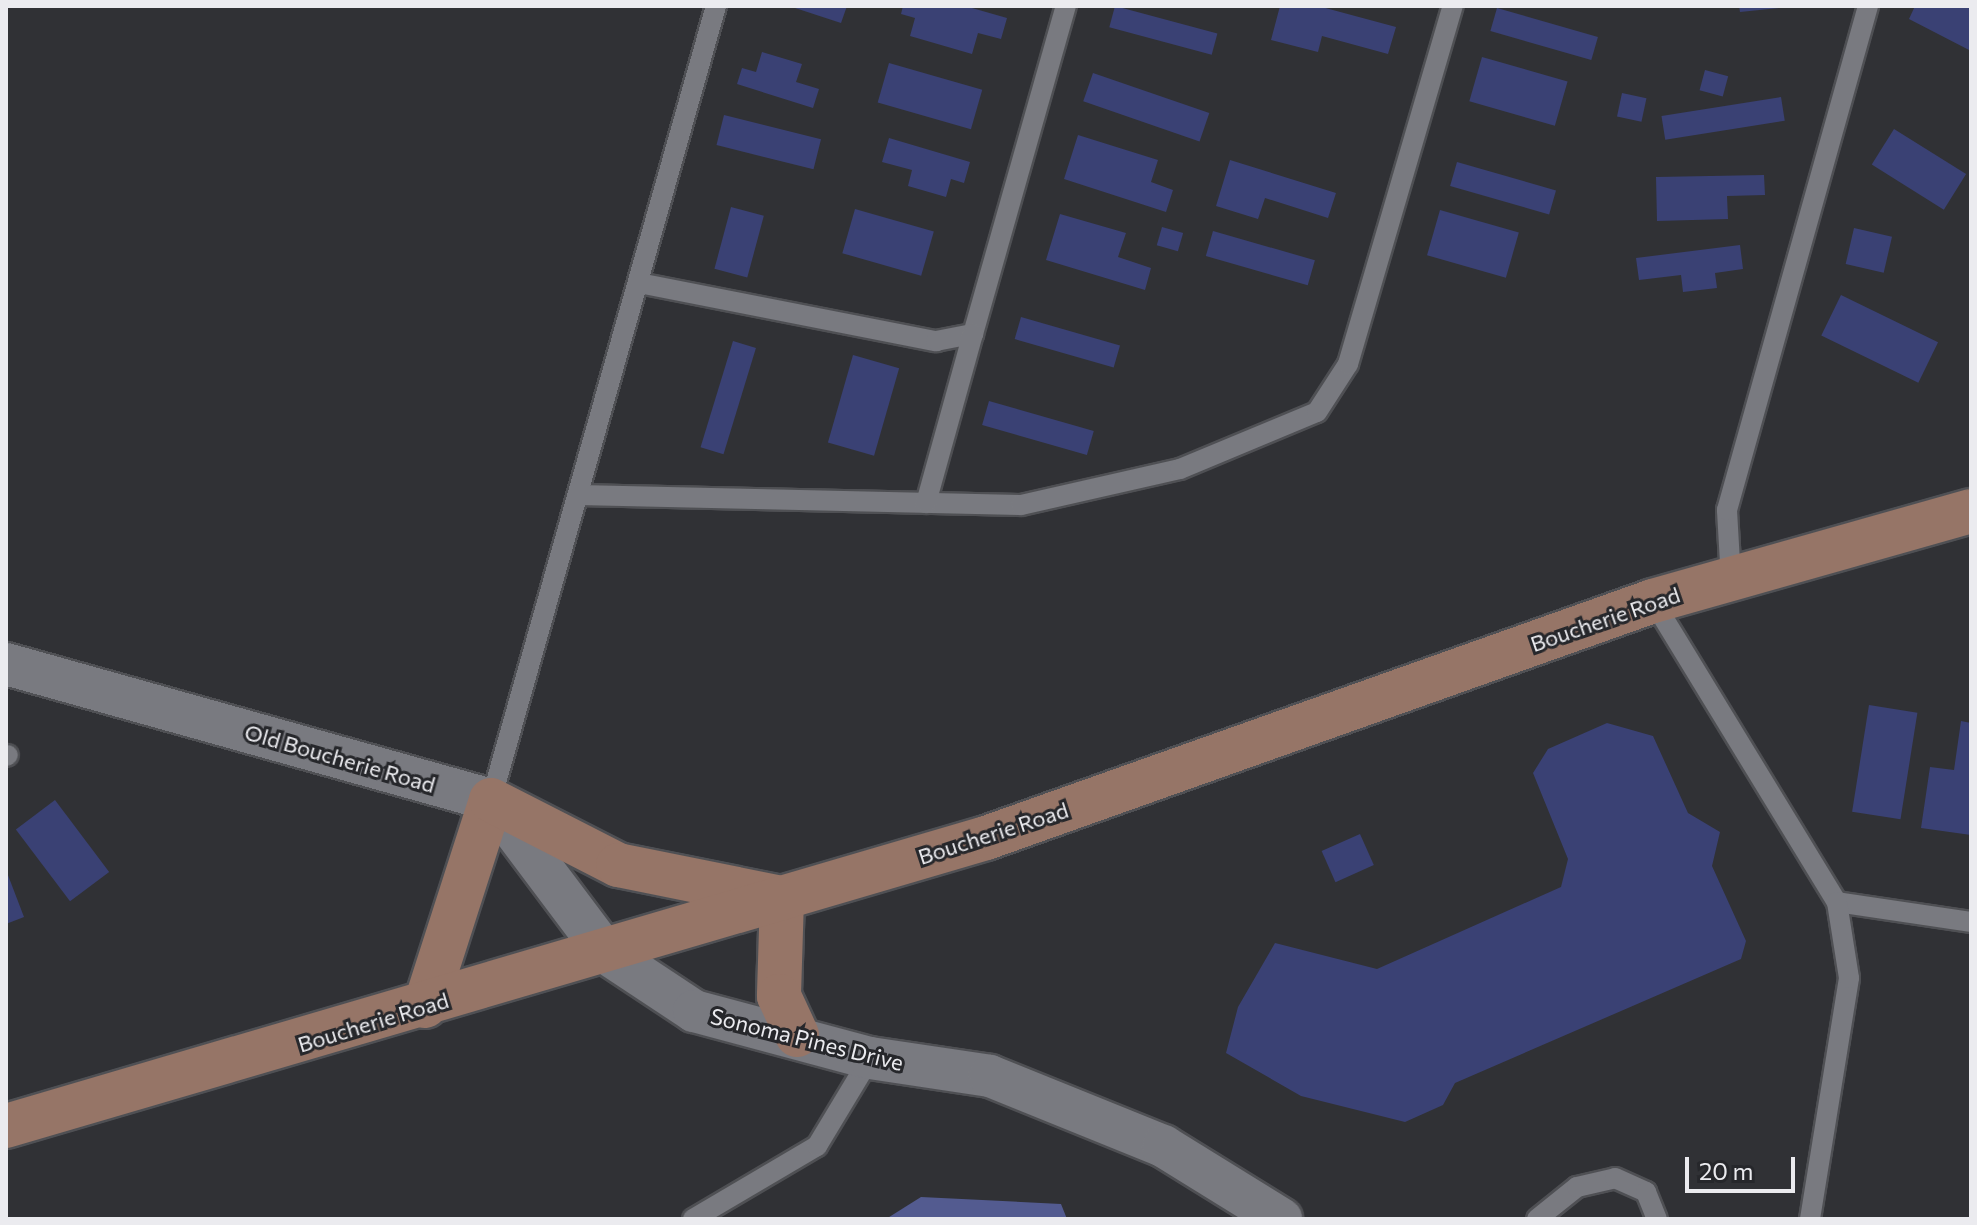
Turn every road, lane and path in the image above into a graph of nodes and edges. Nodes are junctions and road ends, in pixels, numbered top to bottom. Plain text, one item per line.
1 (716, 6) edge
2 (1066, 6) edge
3 (1453, 6) edge
4 (1868, 6) edge
5 (639, 283) junction
6 (973, 334) junction
7 (578, 495) junction
8 (926, 503) junction
9 (1971, 511) edge
10 (1731, 580) junction
11 (1653, 601) junction
12 (6, 664) edge
13 (491, 800) junction
14 (782, 898) junction
15 (1837, 902) junction
16 (1971, 922) edge
17 (605, 952) junction
18 (425, 1006) junction
19 (797, 1035) junction
20 (870, 1058) junction
21 (6, 1126) edge
22 (693, 1219) edge
23 (1281, 1219) edge
24 (1537, 1219) edge
25 (1657, 1219) edge
26 (1810, 1219) edge

1 - 5 lane
2 - 6 lane
3 - 8 lane
4 - 10 lane
5 - 6 lane
5 - 7 lane
6 - 8 lane
7 - 8 lane
7 - 13 lane
9 - 10 main road, Boucherie Road
10 - 11 main road, Boucherie Road
11 - 14 main road, Boucherie Road
11 - 15 lane
12 - 13 street, Old Boucherie Road
13 - 14 main road
13 - 17 street
13 - 18 main road
14 - 17 main road, Boucherie Road
14 - 19 main road
15 - 16 lane
15 - 26 lane
17 - 18 main road, Boucherie Road
17 - 19 street, Sonoma Pines Drive
18 - 21 main road, Boucherie Road
19 - 20 street, Sonoma Pines Drive
20 - 22 lane
20 - 23 street, Sonoma Pines Drive
24 - 25 lane

